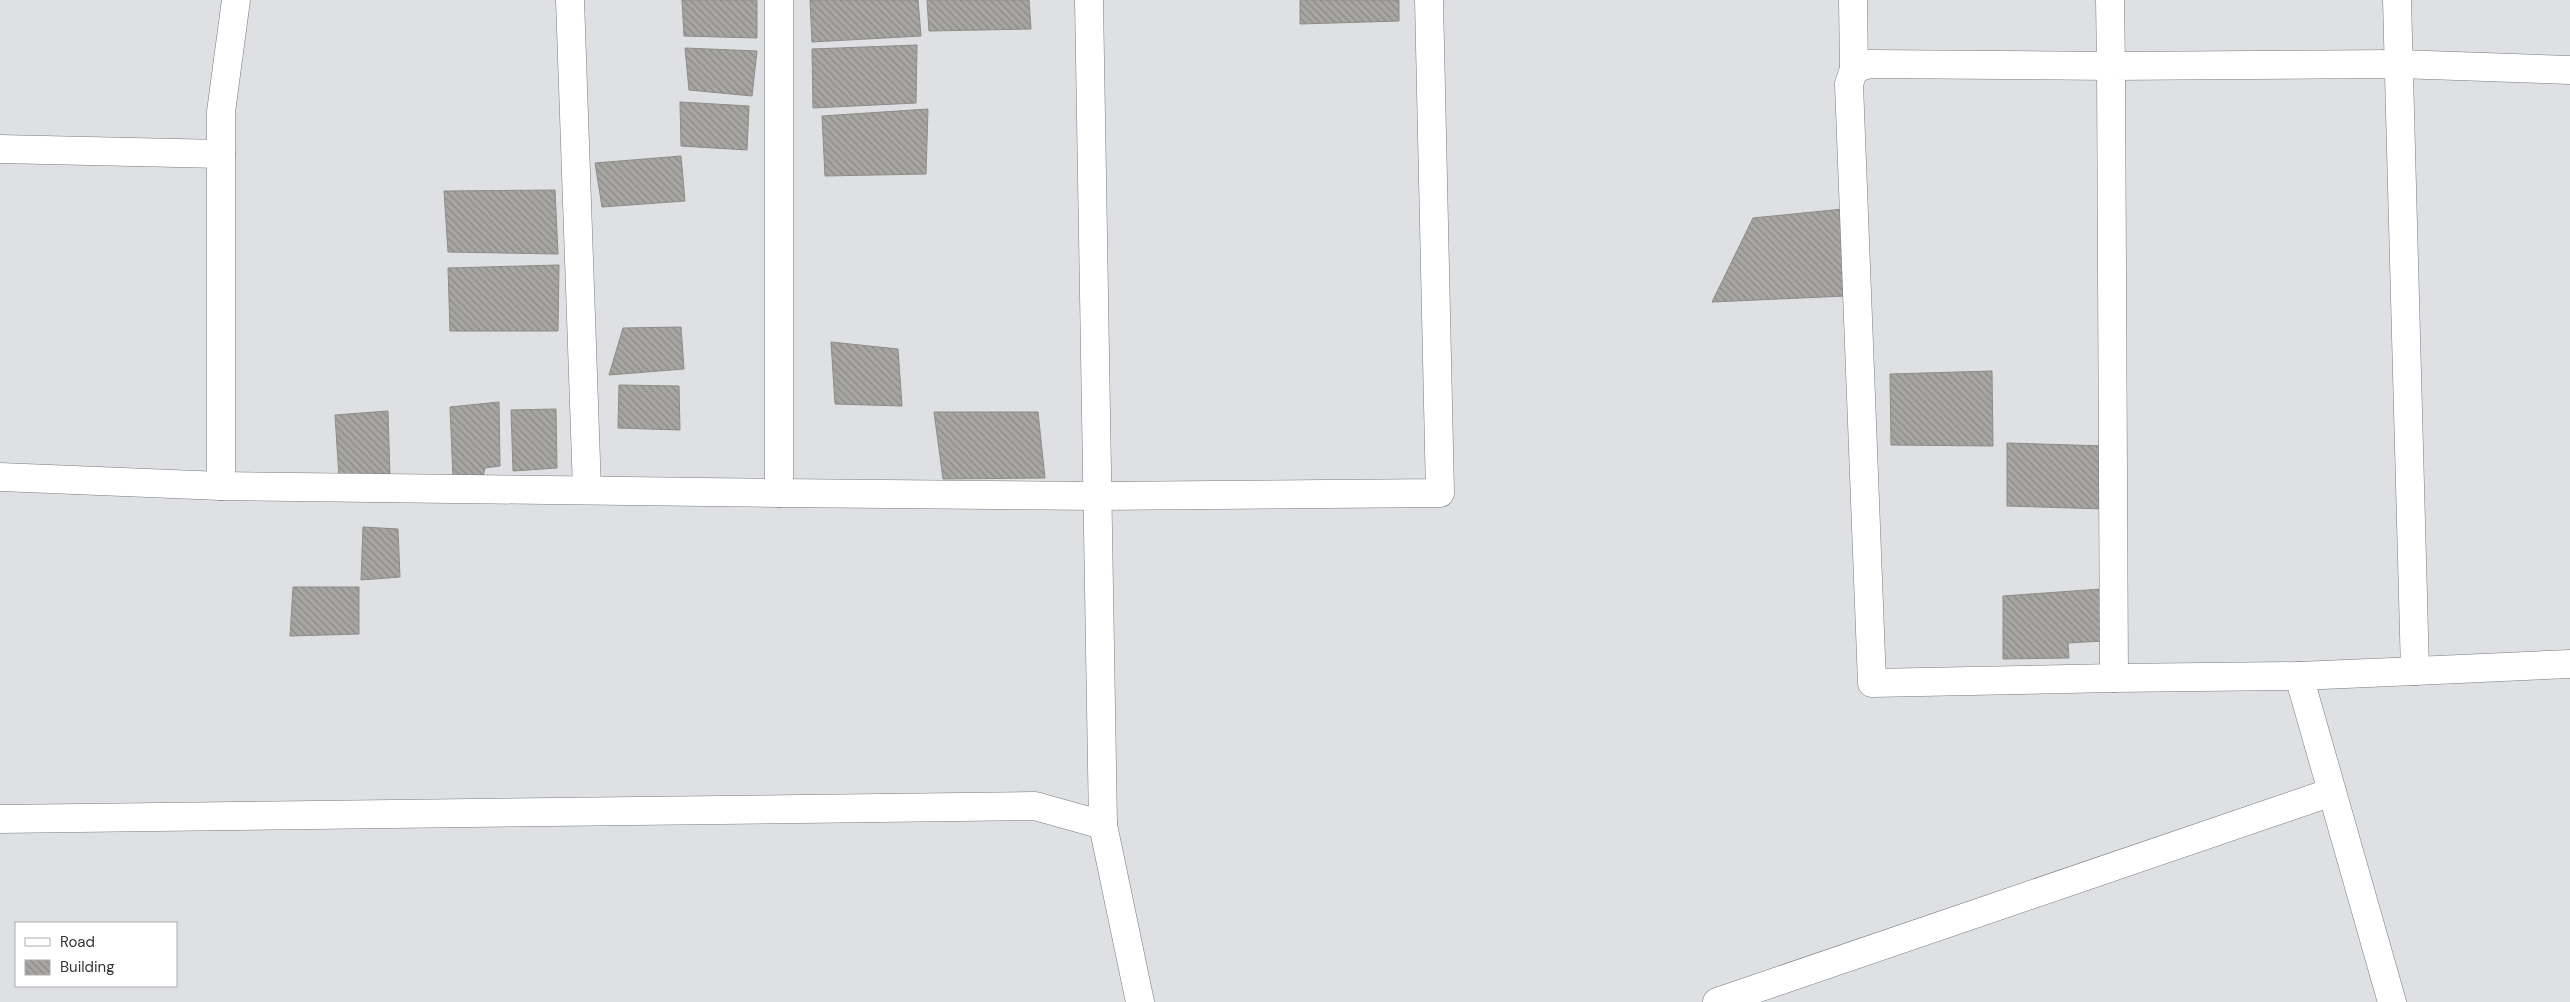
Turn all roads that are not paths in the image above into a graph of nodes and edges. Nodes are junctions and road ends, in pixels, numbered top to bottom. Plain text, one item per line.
1 (236, 0) edge
2 (570, 0) edge
3 (779, 0) edge
4 (1089, 0) edge
5 (1428, 0) edge
6 (1853, 0) edge
7 (2110, 0) edge
8 (2397, 0) edge
9 (2399, 64) junction
10 (2111, 66) junction
11 (1854, 69) junction
12 (2570, 70) edge
13 (0, 150) edge
14 (221, 154) junction
15 (0, 476) edge
16 (221, 486) junction
17 (587, 490) junction
18 (778, 493) junction
19 (1098, 496) junction
20 (2570, 664) edge
21 (2415, 670) junction
22 (2299, 676) junction
23 (2114, 678) junction
24 (2332, 792) junction
25 (0, 819) edge
26 (1103, 825) junction
27 (1140, 1002) edge
28 (1718, 1002) edge
29 (2392, 1002) edge

1 - 14 street
2 - 17 street
3 - 18 street
4 - 19 street
5 - 19 street
6 - 11 street
7 - 10 street
8 - 9 street
9 - 10 street
9 - 12 street
9 - 21 street
10 - 11 street
10 - 23 street
11 - 23 street
13 - 14 street
14 - 16 street
15 - 16 street
16 - 17 street
17 - 18 street
18 - 19 street
19 - 26 street
20 - 21 street
21 - 22 street
22 - 23 street
22 - 24 street
24 - 28 street
24 - 29 street
25 - 26 street
26 - 27 street

